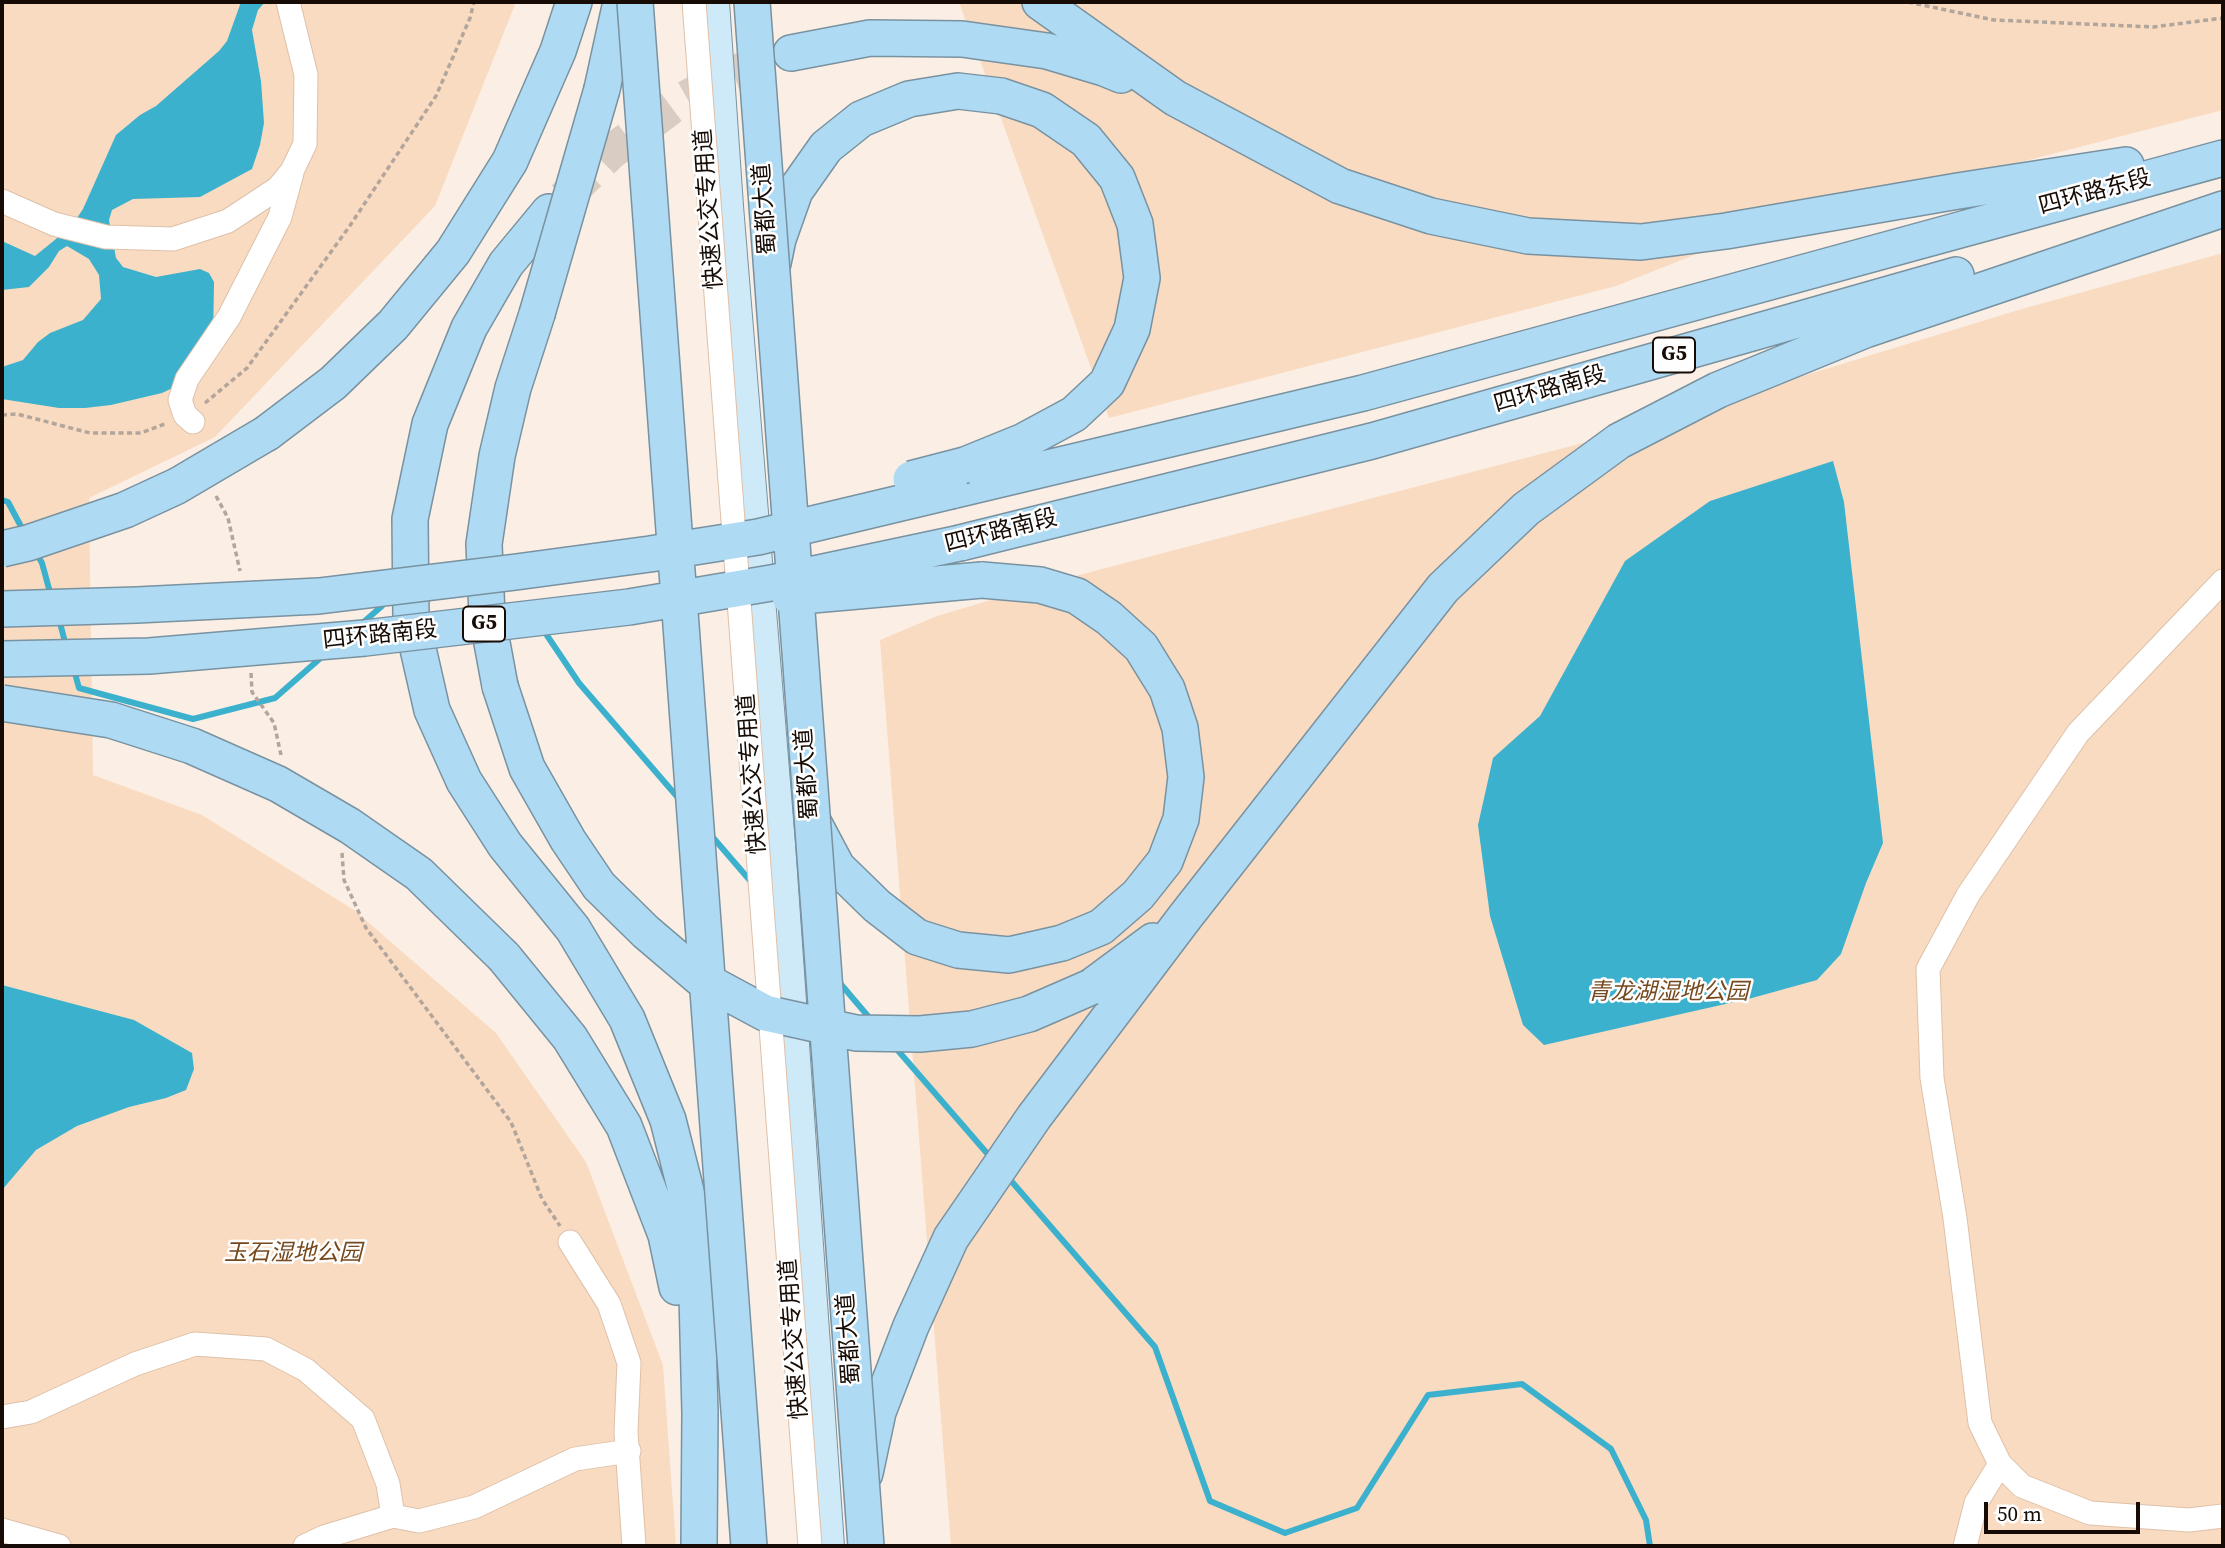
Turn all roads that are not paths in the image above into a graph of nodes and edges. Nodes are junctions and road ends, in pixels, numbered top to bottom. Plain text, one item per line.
1 (288, 2) edge
2 (574, 2) edge
3 (621, 2) edge
4 (635, 2) edge
5 (652, 2) edge
6 (694, 2) edge
7 (714, 2) edge
8 (744, 2) edge
9 (751, 2) edge
10 (1040, 2) edge
11 (791, 53) tunnel mouth
12 (1175, 98) junction
13 (2223, 150) edge
14 (2223, 158) edge
15 (292, 170) junction
16 (2, 201) edge
17 (2223, 206) edge
18 (549, 212) tunnel mouth
19 (1966, 229) joint
20 (1978, 280) junction
21 (765, 305) junction
22 (189, 419) road end
23 (958, 478) junction
24 (2, 549) edge
25 (2223, 581) edge
26 (629, 607) junction
27 (2, 609) edge
28 (2, 659) edge
29 (2, 703) edge
30 (799, 797) junction
31 (1185, 917) junction
32 (570, 1242) road end
33 (700, 1413) junction
34 (2, 1417) edge
35 (629, 1451) junction
36 (2000, 1464) junction
37 (393, 1516) junction
38 (2223, 1516) edge
39 (2, 1530) edge
40 (59, 1546) edge
41 (305, 1546) edge
42 (634, 1546) edge
43 (699, 1546) edge
44 (749, 1546) edge
45 (766, 1546) edge
46 (810, 1546) edge
47 (848, 1546) edge
48 (1965, 1546) edge

1 - 15 street
2 - 24 highway, bridge
3 - 31 highway, bridge
4 - 44 highway, bridge
5 - 45 main road
6 - 46 street, 快速公交专用道, bridge
7 - 47 main road
8 - 21 highway
9 - 47 highway, 蜀都大道, bridge
10 - 12 highway
11 - 12 highway
12 - 13 highway
14 - 19 highway, 四环路东段 / G5
15 - 16 street
15 - 22 street
17 - 20 highway, 四环路东段 / G5
18 - 33 highway
19 - 23 highway, 四环路南段 / G5
20 - 26 highway, 四环路南段 / G5, bridge
20 - 31 highway
21 - 23 highway
21 - 30 highway
23 - 27 highway, 四环路南段 / G5, bridge
25 - 36 street
26 - 28 highway, 四环路南段 / G5, bridge
26 - 30 highway, bridge
29 - 33 highway, bridge
30 - 47 highway
31 - 47 highway
32 - 35 street
33 - 43 highway
34 - 37 street
35 - 37 street
35 - 42 street
36 - 38 street
36 - 48 street
37 - 41 street
39 - 40 street

